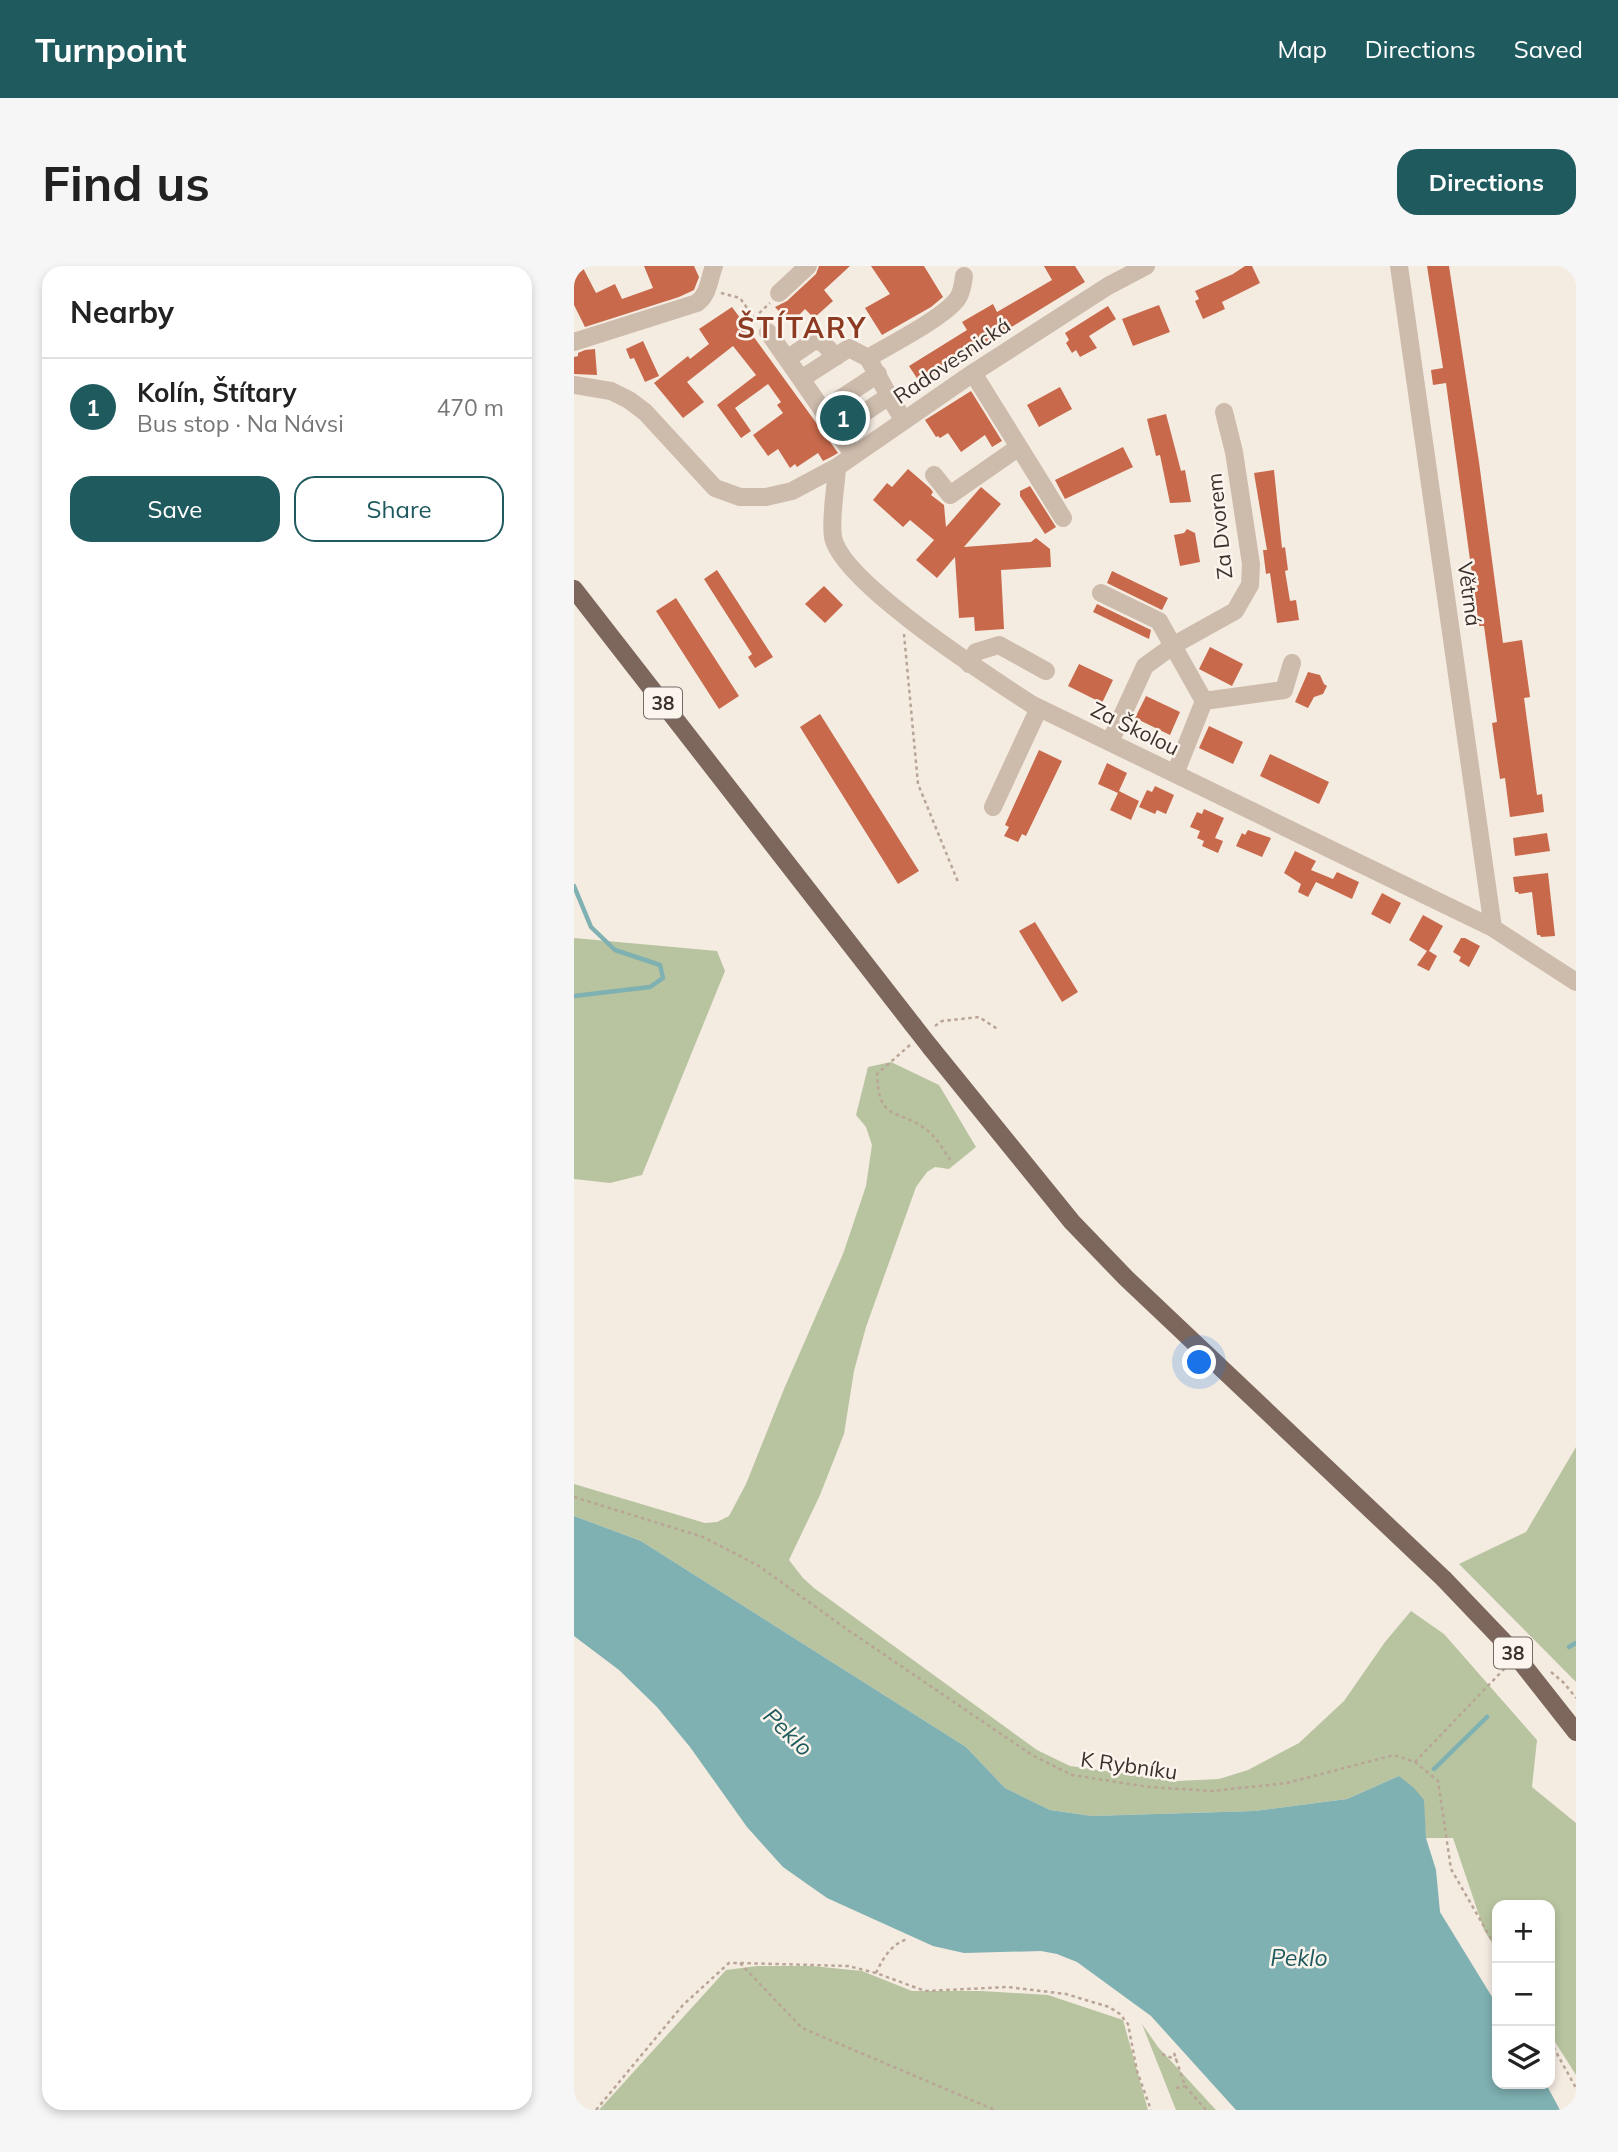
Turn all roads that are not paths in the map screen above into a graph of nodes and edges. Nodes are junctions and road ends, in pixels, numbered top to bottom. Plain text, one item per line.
1 (808, 266) edge
2 (1146, 266) edge
3 (1399, 266) edge
4 (712, 267) edge
5 (964, 276) dead end
6 (779, 293) road end
7 (768, 332) dead end
8 (574, 342) edge
9 (836, 356) junction
10 (868, 358) junction
11 (787, 359) junction
12 (973, 373) junction
13 (878, 374) junction
14 (801, 379) junction
15 (574, 385) edge
16 (888, 396) junction
17 (823, 410) junction
18 (1224, 412) dead end
19 (904, 421) junction
20 (836, 431) junction
21 (1019, 447) junction
22 (853, 454) junction
23 (837, 467) junction
24 (934, 475) dead end
25 (1063, 518) dead end
26 (574, 589) edge
27 (1101, 593) dead end
28 (1174, 645) junction
29 (1292, 663) dead end
30 (969, 664) junction
31 (1046, 671) dead end
32 (1204, 701) junction
33 (1039, 708) junction
34 (1110, 742) junction
35 (1175, 774) junction
36 (993, 807) dead end
37 (1493, 928) junction
38 (1576, 982) edge
39 (1576, 1732) edge

1 - 6 street
2 - 12 street, Radovesnická
3 - 37 street, Větrná
4 - 8 street
5 - 10 street
7 - 11 street
9 - 10 street
9 - 11 street
9 - 14 street
10 - 13 street
11 - 14 street
12 - 19 street, Radovesnická
12 - 21 street
13 - 16 street
13 - 17 street
14 - 17 street
15 - 23 street, Radovesnická
16 - 19 street
16 - 20 street
17 - 20 street
18 - 28 street, Za Dvorem
19 - 22 street, Radovesnická
20 - 22 street
21 - 24 street
21 - 25 street
22 - 23 street, Radovesnická
23 - 30 street, Za Školou
26 - 39 main road, 38, bridge
27 - 28 street
28 - 32 street
28 - 34 street, Za Dvorem
29 - 32 street
30 - 31 street
30 - 33 street, Za Školou
32 - 35 street
33 - 34 street, Za Školou
33 - 36 street
34 - 35 street, Za Školou
35 - 37 street, Za Školou
37 - 38 street, Za Školou

